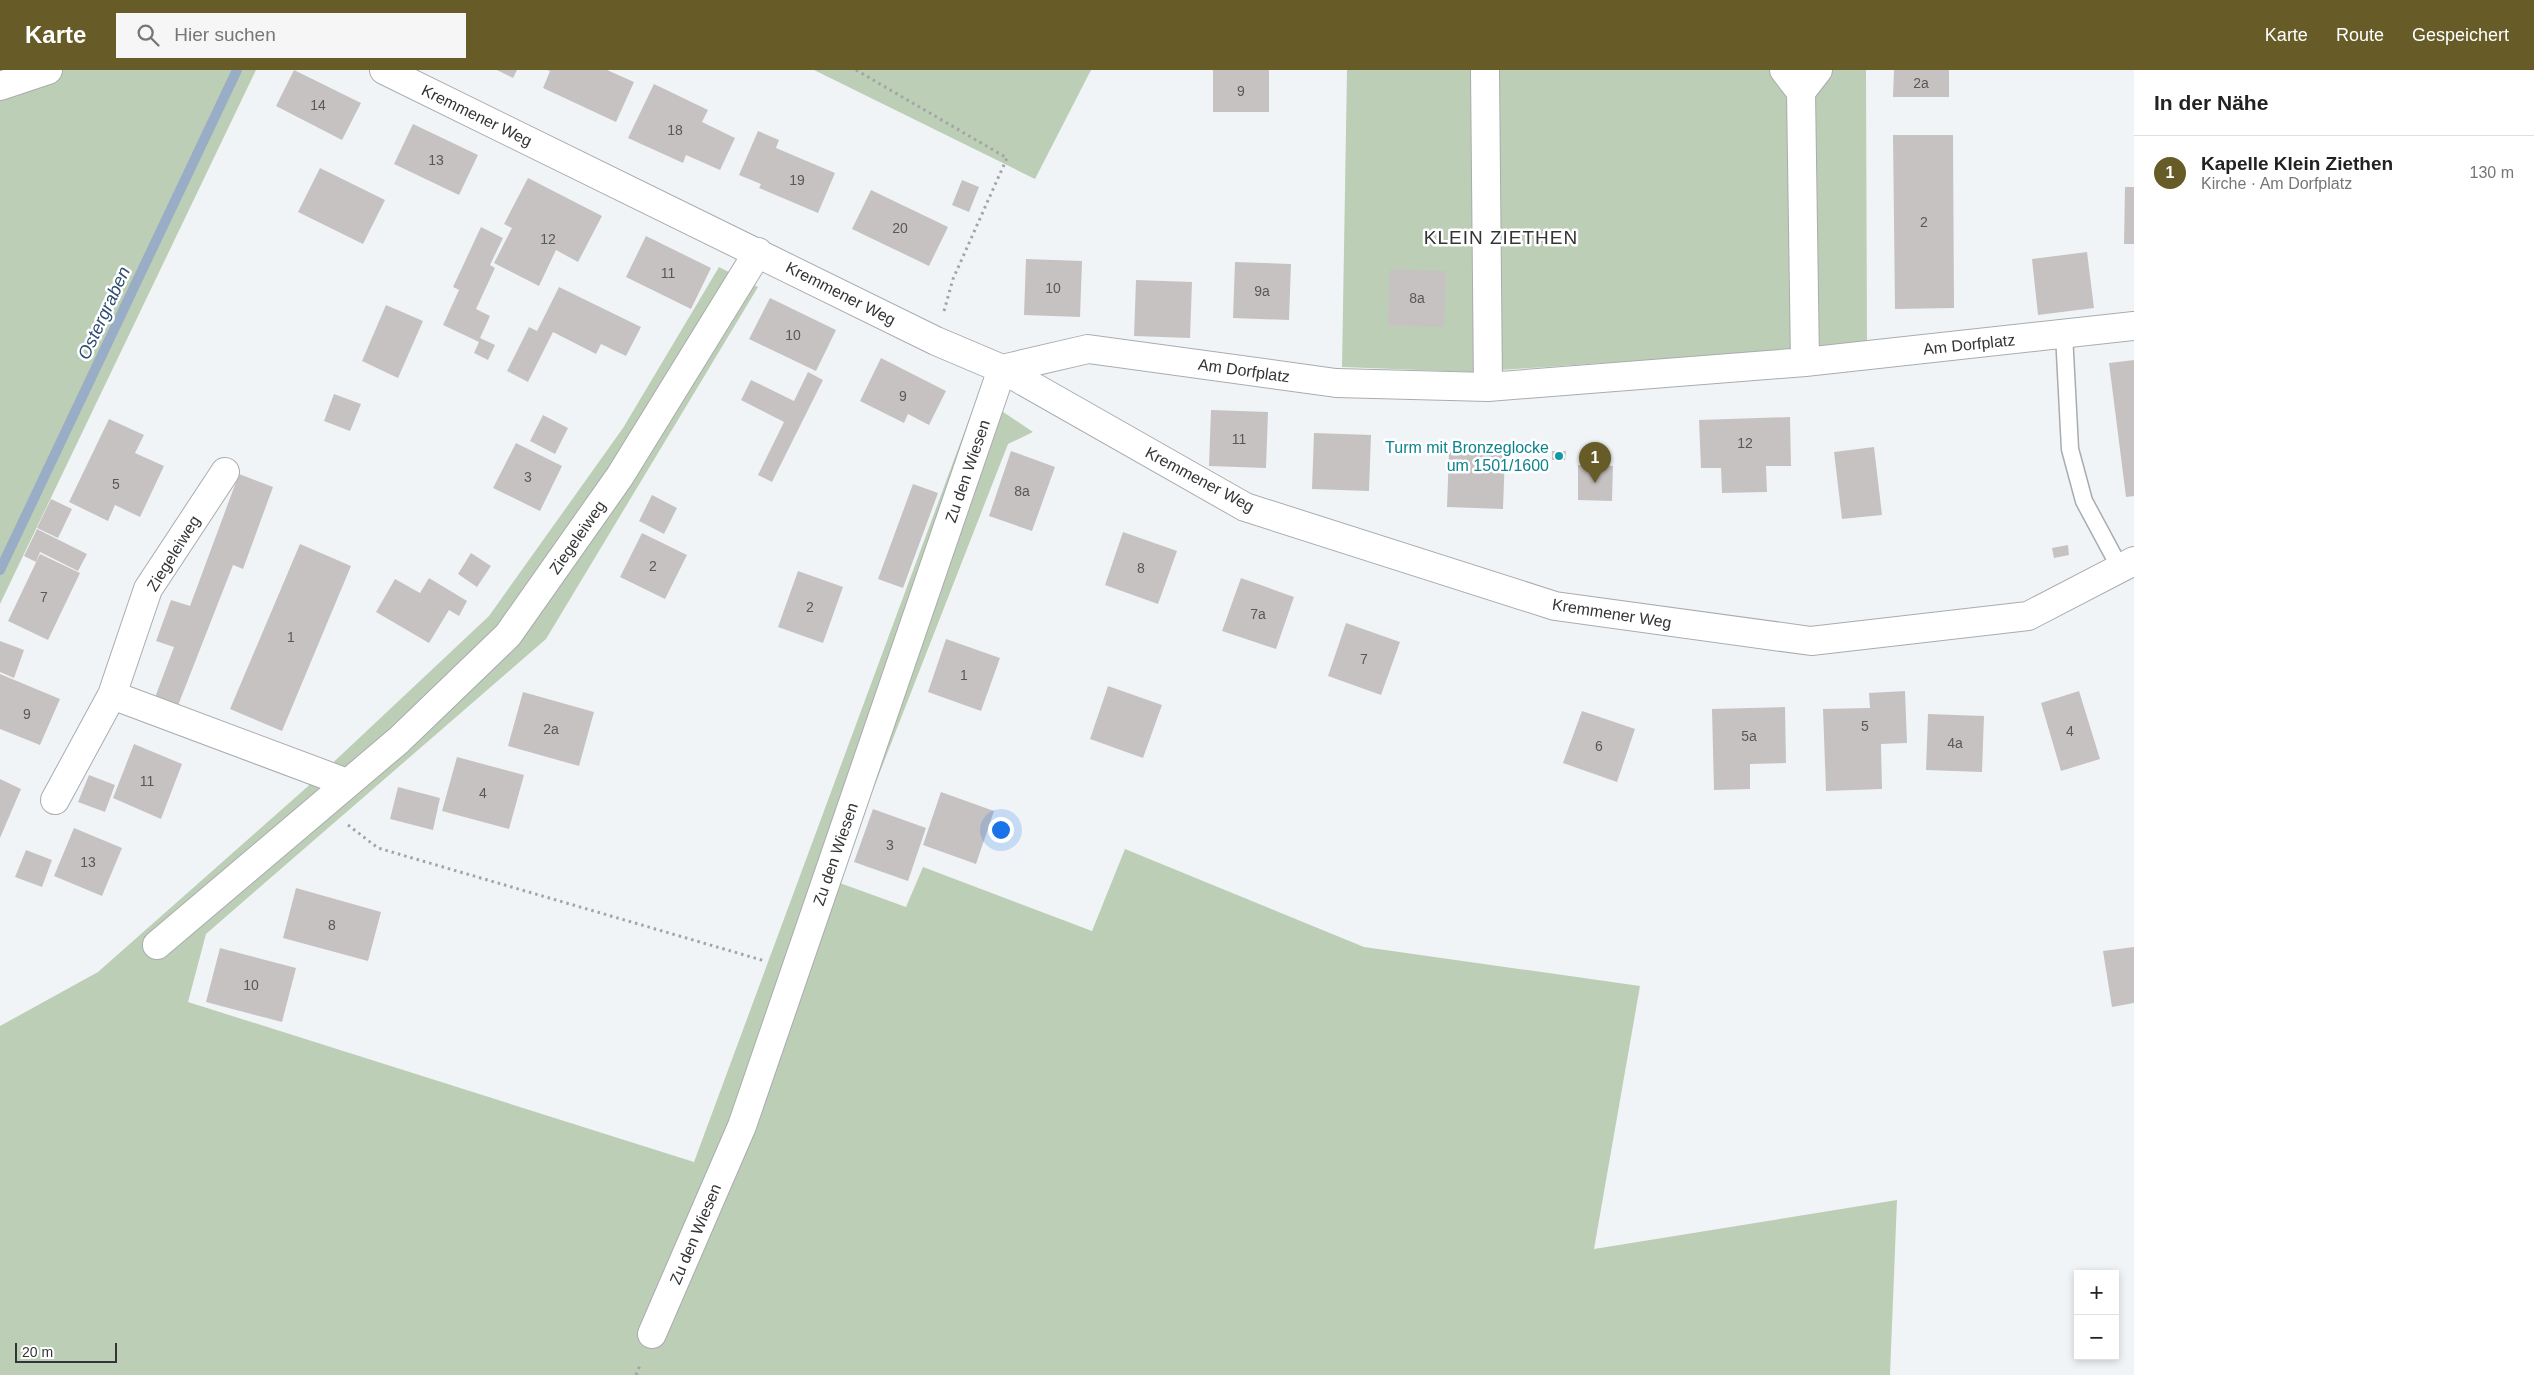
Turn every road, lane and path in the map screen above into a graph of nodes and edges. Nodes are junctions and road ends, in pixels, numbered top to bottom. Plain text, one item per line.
1 (48, 70) edge
2 (384, 70) edge
3 (856, 70) edge
4 (1485, 70) edge
5 (1784, 70) edge
6 (1818, 70) edge
7 (0, 86) edge
8 (1801, 92) junction
9 (758, 252) junction
10 (2134, 326) edge
11 (2064, 334) junction
12 (936, 341) junction
13 (1805, 362) junction
14 (1002, 369) junction
15 (1488, 387) junction
16 (224, 472) dead end
17 (2127, 564) edge
18 (112, 695) junction
19 (347, 783) junction
20 (55, 800) dead end
21 (322, 805) junction
22 (158, 945) dead end
23 (796, 970) junction
24 (652, 1334) dead end

1 - 7 street
2 - 9 street, Kremmener Weg
3 - 12 path
4 - 15 street
5 - 8 street
6 - 8 street
8 - 13 street
9 - 12 street, Kremmener Weg
9 - 19 street, Ziegeleiweg
10 - 11 street, Am Dorfplatz
11 - 13 street, Am Dorfplatz
11 - 17 lane
12 - 14 street, Kremmener Weg
13 - 15 street, Am Dorfplatz
14 - 15 street, Am Dorfplatz
14 - 17 street, Kremmener Weg
14 - 23 street, Zu den Wiesen
16 - 18 street, Ziegeleiweg
18 - 19 street
18 - 20 street, Ziegeleiweg
19 - 21 street, Ziegeleiweg
21 - 22 street, Ziegeleiweg
21 - 23 path
23 - 24 street, Zu den Wiesen

